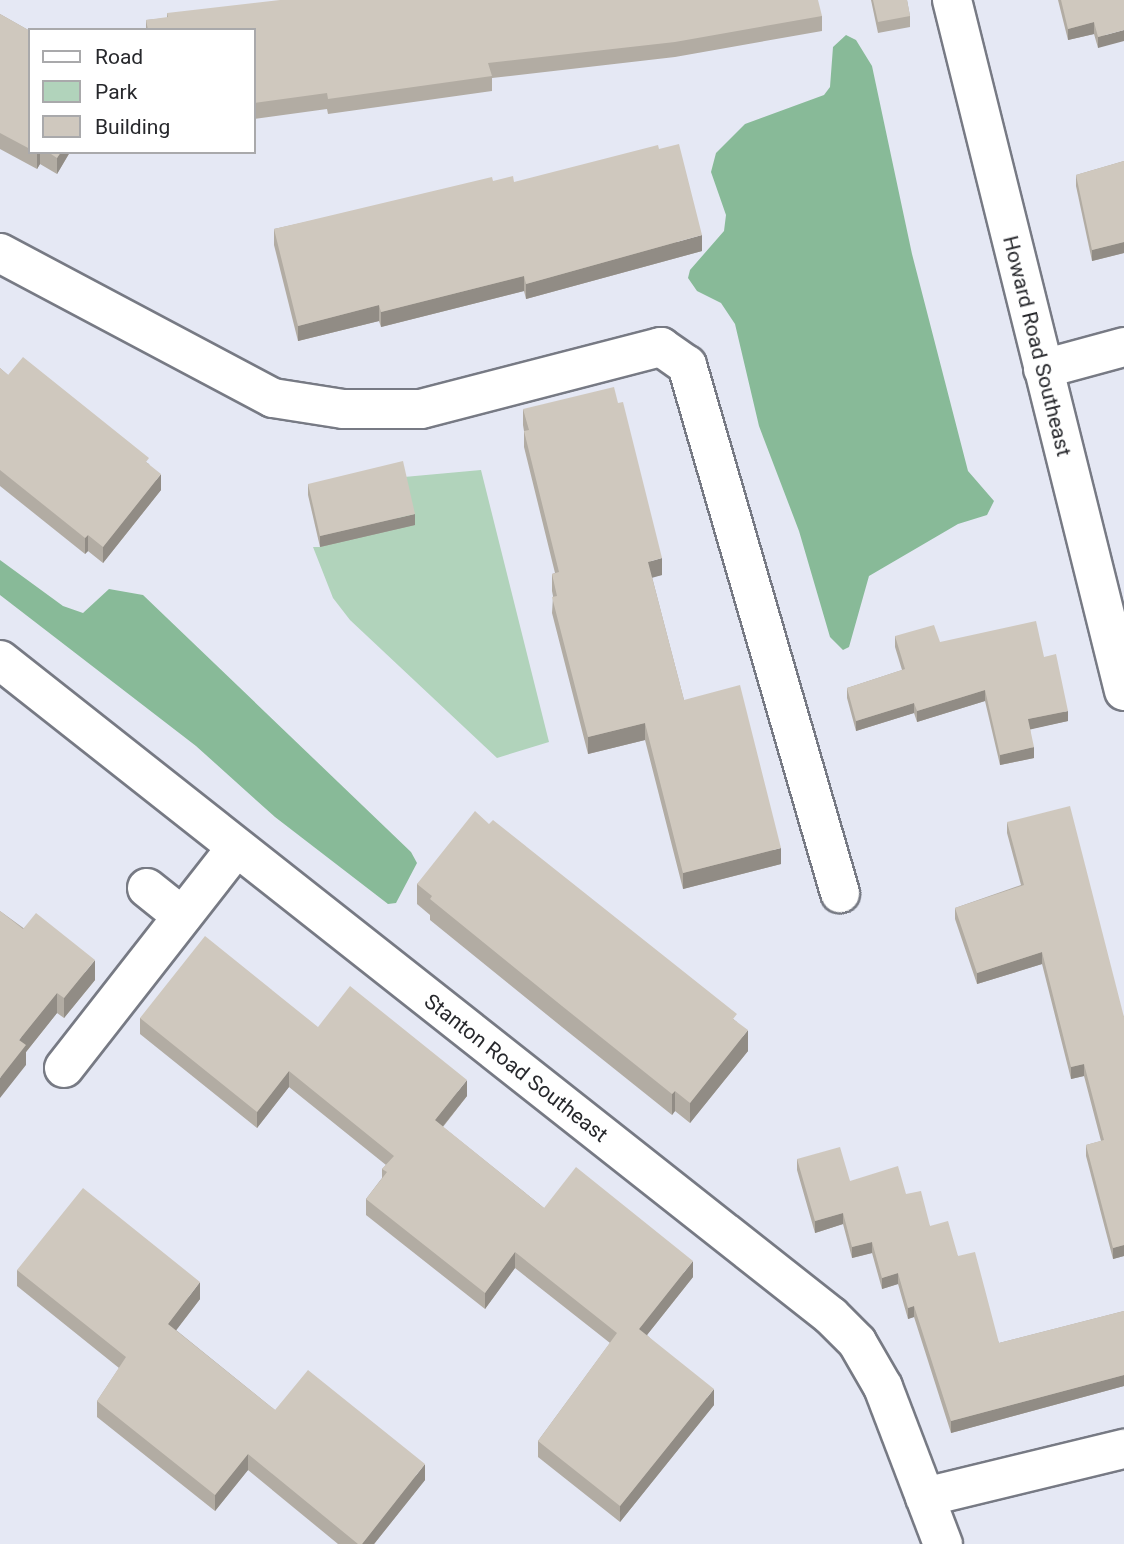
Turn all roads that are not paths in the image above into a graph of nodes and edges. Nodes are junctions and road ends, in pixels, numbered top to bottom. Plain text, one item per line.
1 (952, 0) edge
2 (0, 253) edge
3 (1124, 347) edge
4 (1043, 369) junction
5 (1113, 597) edge
6 (0, 660) edge
7 (1124, 691) edge
8 (236, 848) junction
9 (147, 888) dead end
10 (840, 893) dead end
11 (182, 915) junction
12 (64, 1068) dead end
13 (1124, 1449) edge
14 (925, 1497) junction
15 (943, 1544) edge

1 - 4 street, Howard Road Southeast
2 - 10 street
3 - 4 street
4 - 5 street, Howard Road Southeast
5 - 7 street, Howard Road Southeast
6 - 8 street, Stanton Road Southeast
8 - 11 street
8 - 14 street, Stanton Road Southeast
9 - 11 street
11 - 12 street
13 - 14 street
14 - 15 street, Stanton Road Southeast

